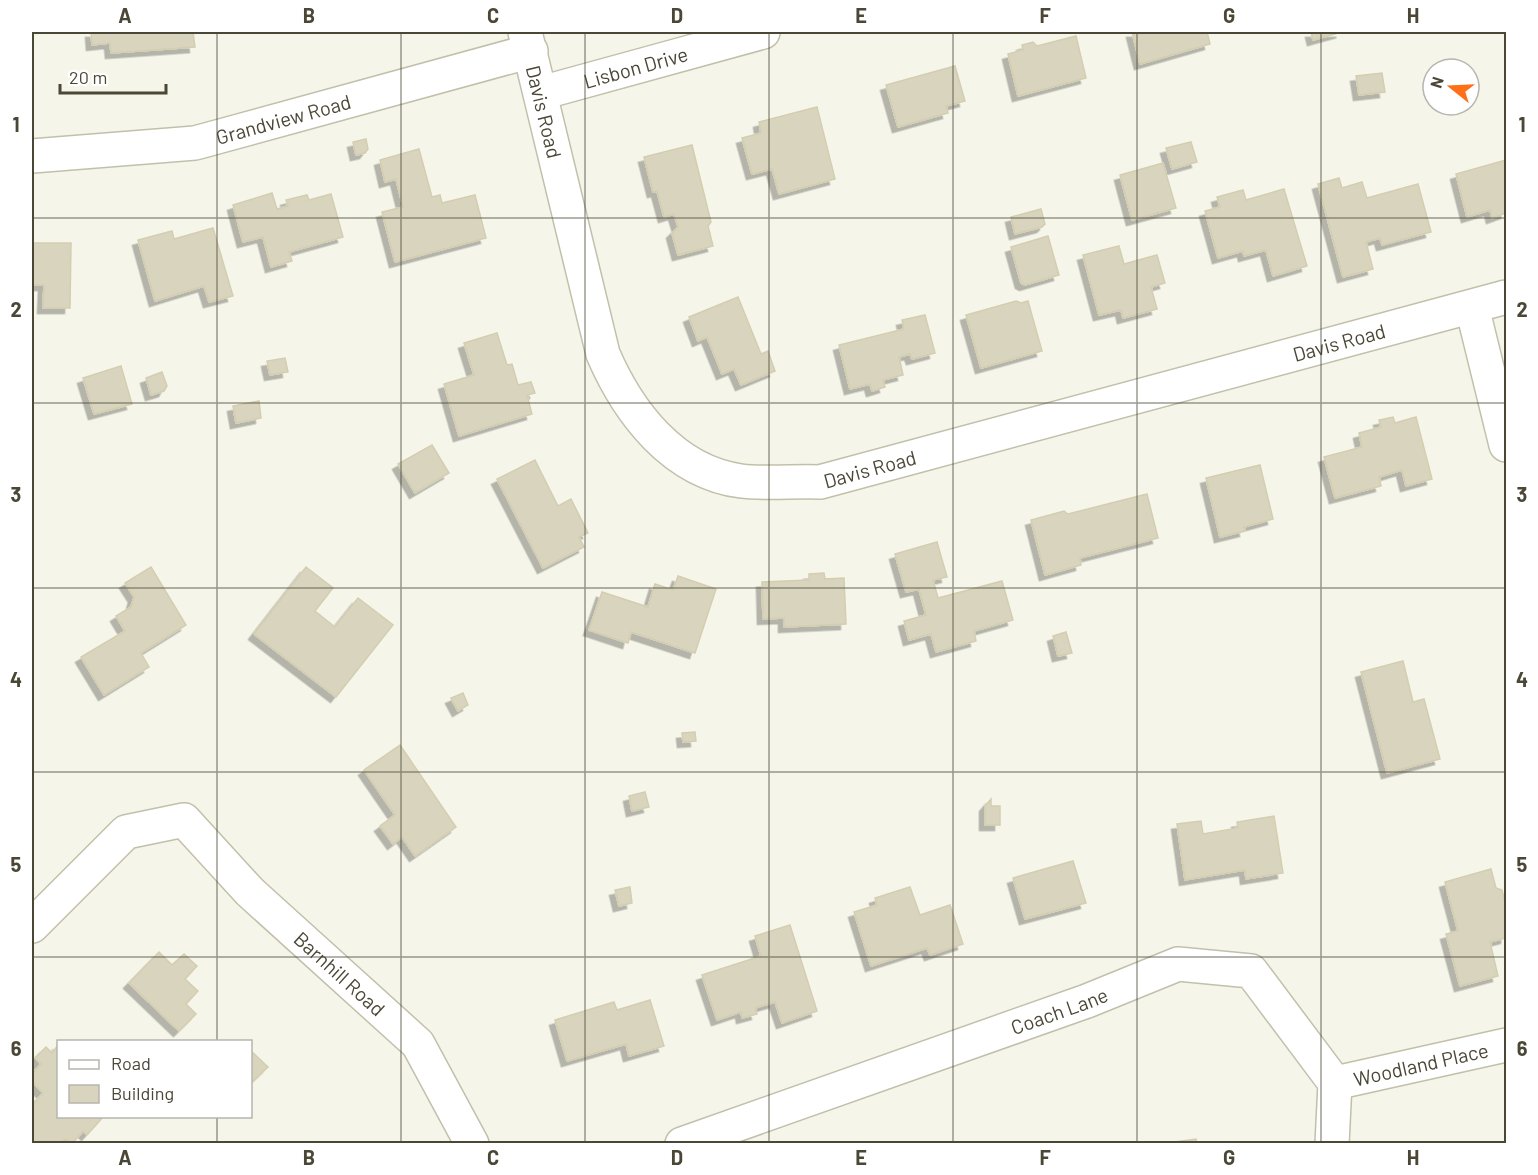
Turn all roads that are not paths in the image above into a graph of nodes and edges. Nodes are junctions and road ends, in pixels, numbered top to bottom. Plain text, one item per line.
1 (763, 32) edge
2 (528, 41) edge
3 (541, 93) junction
4 (32, 156) edge
5 (1506, 297) edge
6 (1472, 307) junction
7 (1506, 444) edge
8 (32, 926) edge
9 (1506, 1045) edge
10 (1335, 1083) junction
11 (472, 1143) edge
12 (682, 1143) edge
13 (1332, 1143) edge

1 - 3 street, Lisbon Drive
2 - 3 street, Davis Road
2 - 4 street, Grandview Road
3 - 6 street, Davis Road
5 - 6 street, Davis Road
6 - 7 street
8 - 11 street, Barnhill Road
9 - 10 street, Woodland Place
10 - 12 street, Coach Lane
10 - 13 street

